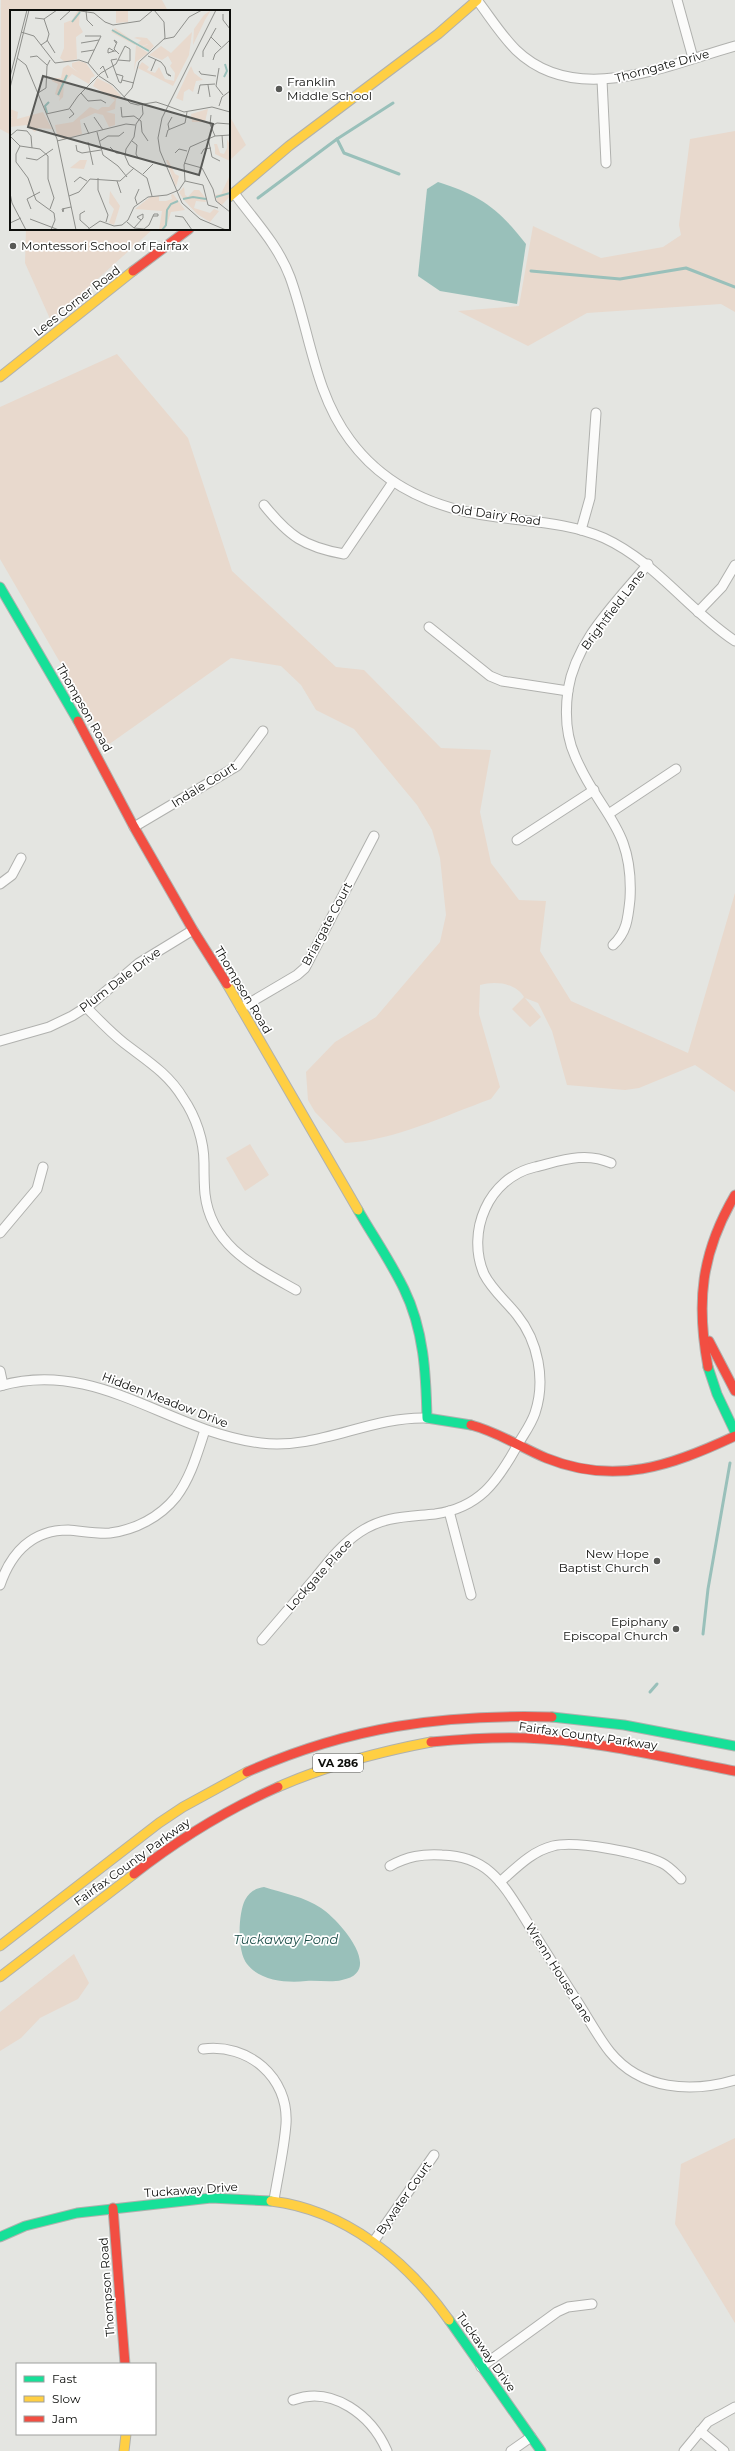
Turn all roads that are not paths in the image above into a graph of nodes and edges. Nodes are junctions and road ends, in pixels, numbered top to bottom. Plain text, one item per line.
1 (477, 0) edge
2 (677, 0) edge
3 (735, 46) edge
4 (693, 58) junction
5 (602, 80) junction
6 (606, 163) dead end
7 (231, 195) edge
8 (188, 230) edge
9 (0, 377) edge
10 (596, 413) dead end
11 (393, 482) junction
12 (264, 505) dead end
13 (581, 530) junction
14 (648, 564) junction
15 (735, 565) edge
16 (0, 587) edge
17 (698, 612) junction
18 (429, 627) dead end
19 (735, 641) edge
20 (568, 691) junction
21 (263, 731) dead end
22 (676, 769) dead end
23 (594, 790) junction
24 (610, 813) junction
25 (134, 827) junction
26 (374, 836) dead end
27 (517, 840) dead end
28 (22, 858) dead end
29 (0, 884) edge
30 (193, 930) junction
31 (613, 945) dead end
32 (86, 1007) junction
33 (241, 1008) junction
34 (0, 1040) edge
35 (611, 1163) dead end
36 (43, 1167) dead end
37 (735, 1195) edge
38 (0, 1233) edge
39 (296, 1290) dead end
40 (705, 1334) junction
41 (0, 1371) edge
42 (2, 1386) edge
43 (735, 1391) edge
44 (427, 1418) junction
45 (205, 1430) junction
46 (735, 1432) edge
47 (735, 1436) edge
48 (519, 1443) junction
49 (449, 1511) junction
50 (0, 1585) edge
51 (471, 1595) dead end
52 (262, 1640) dead end
53 (735, 1746) edge
54 (735, 1771) edge
55 (390, 1866) dead end
56 (681, 1879) dead end
57 (500, 1882) junction
58 (0, 1946) edge
59 (0, 1977) edge
60 (203, 2049) dead end
61 (735, 2080) edge
62 (434, 2155) dead end
63 (274, 2200) junction
64 (113, 2208) junction
65 (0, 2237) edge
66 (374, 2241) junction
67 (592, 2304) dead end
68 (125, 2363) edge
69 (481, 2366) junction
70 (293, 2400) dead end
71 (735, 2407) edge
72 (700, 2431) junction
73 (126, 2435) edge
74 (531, 2437) junction
75 (124, 2451) edge
76 (387, 2451) edge
77 (511, 2451) edge
78 (541, 2451) edge
79 (684, 2451) edge
80 (724, 2451) edge

1 - 5 street, Thorngate Drive
1 - 7 main road
2 - 4 street
3 - 4 street, Thorngate Drive
4 - 5 street, Thorngate Drive
5 - 6 street
7 - 11 street, Old Dairy Road
8 - 9 main road, Lees Corner Road
10 - 13 street
11 - 12 street
11 - 13 street, Old Dairy Road
13 - 14 street, Old Dairy Road
14 - 17 street, Old Dairy Road
14 - 20 street, Brightfield Lane
15 - 17 street
16 - 25 main road, Thompson Road
17 - 19 street, Old Dairy Road
18 - 20 street
20 - 23 street, Brightfield Lane
21 - 25 street, Indale Court
22 - 24 street
23 - 24 street, Brightfield Lane
23 - 27 street
24 - 31 street, Brightfield Lane
25 - 30 main road, Thompson Road
26 - 33 street, Briargate Court
28 - 29 street
30 - 32 street, Plum Dale Drive
30 - 33 main road, Thompson Road
32 - 34 street, Plum Dale Drive
32 - 39 street
33 - 44 main road, Thompson Road
35 - 48 street, Lockgate Place
36 - 38 street
37 - 40 main road
40 - 43 main road
40 - 46 main road
41 - 42 street
42 - 45 street, Hidden Meadow Drive
44 - 45 street, Hidden Meadow Drive
44 - 48 main road, Hidden Meadow Drive
45 - 50 street
47 - 48 main road, Hidden Meadow Drive
48 - 49 street, Lockgate Place
49 - 51 street
49 - 52 street, Lockgate Place
53 - 58 main road, Fairfax County Parkway / VA 286
54 - 59 main road, Fairfax County Parkway / VA 286
55 - 57 street, Wrenn House Lane
56 - 57 street
57 - 61 street, Wrenn House Lane
60 - 63 street
62 - 66 street, Bywater Court
63 - 64 main road, Tuckaway Drive
63 - 66 main road, Tuckaway Drive
64 - 65 main road, Tuckaway Drive
64 - 68 main road, Thompson Road
66 - 69 main road, Tuckaway Drive
67 - 69 street
69 - 74 main road, Tuckaway Drive
70 - 76 street
71 - 72 street
72 - 79 street
72 - 80 street
73 - 75 main road
74 - 77 street
74 - 78 main road, Tuckaway Drive

